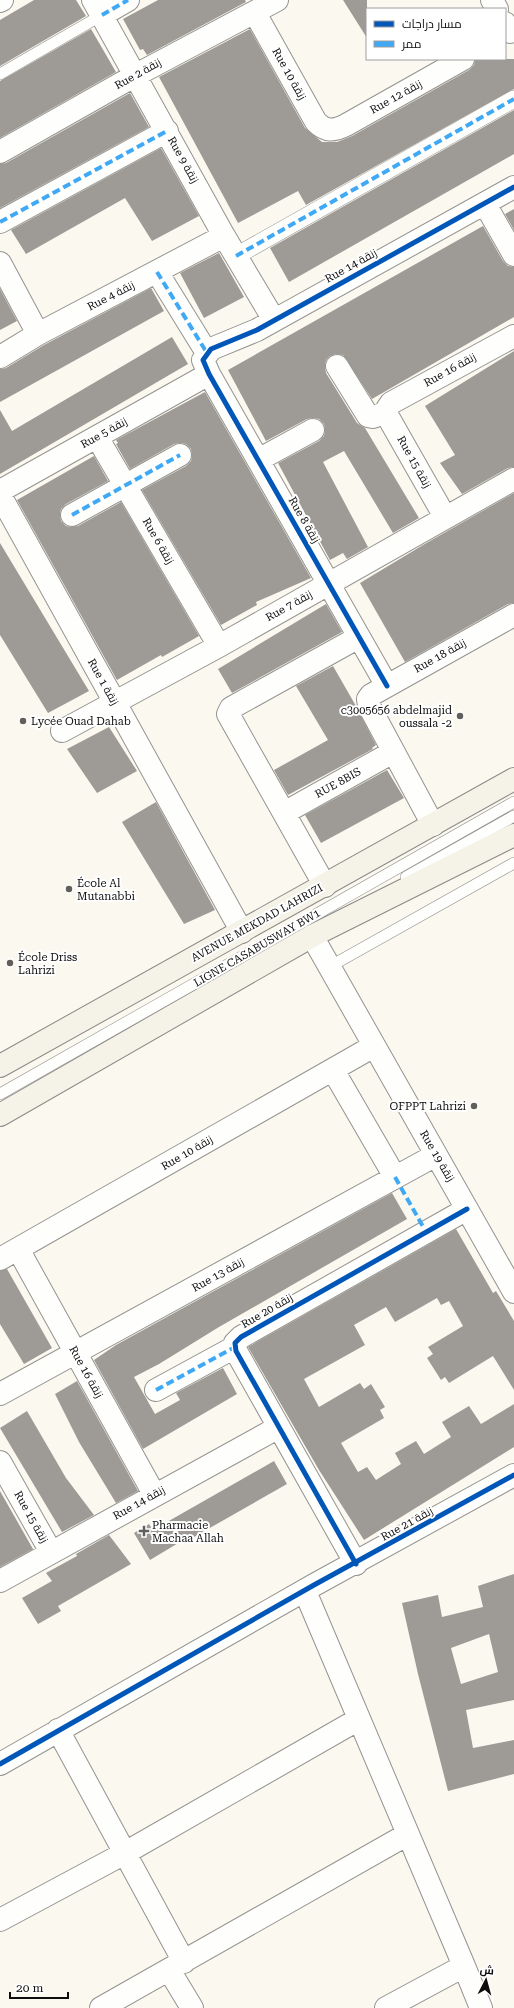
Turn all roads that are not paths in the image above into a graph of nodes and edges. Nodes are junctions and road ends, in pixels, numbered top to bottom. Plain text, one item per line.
1 (128, 0) edge
2 (277, 0) edge
3 (97, 7) edge
4 (256, 12) junction
5 (461, 60) edge
6 (0, 74) edge
7 (136, 75) junction
8 (514, 99) edge
9 (328, 130) joint
10 (167, 131) junction
11 (0, 152) edge
12 (514, 187) edge
13 (485, 204) junction
14 (0, 222) edge
15 (224, 236) junction
16 (514, 255) edge
17 (236, 256) junction
18 (0, 263) edge
19 (157, 272) junction
20 (274, 320) junction
21 (38, 334) junction
22 (514, 336) edge
23 (0, 357) edge
24 (206, 364) junction
25 (337, 366) dead end
26 (387, 409) junction
27 (313, 430) dead end
28 (97, 437) junction
29 (180, 455) dead end
30 (258, 460) junction
31 (514, 479) edge
32 (126, 486) junction
33 (0, 491) edge
34 (0, 495) edge
35 (72, 516) dead end
36 (445, 517) junction
37 (329, 584) junction
38 (514, 615) edge
39 (359, 637) junction
40 (219, 646) junction
41 (387, 686) junction
42 (114, 704) junction
43 (62, 731) dead end
44 (393, 752) junction
45 (514, 779) edge
46 (514, 802) edge
47 (284, 813) junction
48 (514, 816) edge
49 (433, 825) junction
50 (514, 835) edge
51 (514, 863) edge
52 (325, 886) junction
53 (242, 932) junction
54 (312, 936) junction
55 (329, 966) junction
56 (374, 1046) junction
57 (0, 1066) edge
58 (333, 1070) junction
59 (0, 1094) edge
60 (0, 1106) edge
61 (0, 1115) edge
62 (436, 1155) junction
63 (395, 1177) junction
64 (467, 1209) junction
65 (9, 1254) edge
66 (514, 1292) edge
67 (235, 1347) junction
68 (75, 1353) junction
69 (156, 1390) dead end
70 (0, 1394) edge
71 (279, 1427) junction
72 (0, 1462) edge
73 (514, 1475) edge
74 (154, 1494) junction
75 (51, 1552) junction
76 (356, 1564) junction
77 (0, 1580) edge
78 (309, 1589) junction
79 (359, 1719) junction
80 (58, 1730) junction
81 (0, 1764) edge
82 (408, 1834) junction
83 (125, 1853) junction
84 (0, 1920) edge
85 (177, 1966) junction
86 (464, 1966) junction
87 (101, 2008) edge
88 (192, 2008) edge
89 (386, 2008) edge
90 (481, 2008) edge

1 - 3 street
2 - 4 street, Rue 2 زنقة
3 - 6 lane
3 - 7 street, Rue 9 زنقة
4 - 7 street, Rue 2 زنقة
4 - 9 street, Rue 10 زنقة
5 - 9 street, Rue 12 زنقة
7 - 10 street, Rue 9 زنقة
7 - 11 street, Rue 2 زنقة
8 - 17 street
10 - 14 street
10 - 15 street, Rue 9 زنقة
12 - 13 street, Rue 14 زنقة
13 - 16 street
13 - 20 street, Rue 14 زنقة
15 - 17 street, Rue 9 زنقة
15 - 19 street, Rue 4 زنقة
17 - 20 street, Rue 9 زنقة
18 - 21 street
19 - 21 street, Rue 4 زنقة
19 - 24 street, Rue 8 زنقة
20 - 24 street, Rue 14 زنقة
21 - 23 street, Rue 4 زنقة
22 - 26 street, Rue 16 زنقة
24 - 28 street, Rue 5 زنقة
24 - 30 street, Rue 8 زنقة
25 - 26 street
26 - 36 street, Rue 15 زنقة
27 - 30 street
28 - 32 street, Rue 6 زنقة
28 - 33 street, Rue 5 زنقة
29 - 32 street
30 - 37 street, Rue 8 زنقة
31 - 36 street, Rue 7 زنقة
32 - 35 street
32 - 40 street, Rue 6 زنقة
34 - 42 street, Rue 1 زنقة
36 - 37 street, Rue 7 زنقة
37 - 39 street, Rue 8 زنقة
37 - 40 street, Rue 7 زنقة
38 - 41 street, Rue 18 زنقة
39 - 41 street, Rue 8 زنقة
39 - 47 street
40 - 42 street, Rue 7 زنقة
41 - 44 street, Rue 18 زنقة
42 - 43 street, Rue 7 زنقة
42 - 53 street, Rue 1 زنقة
44 - 47 street, RUE 8BIS
44 - 49 street
45 - 49 main road, AVENUE MEKDAD LAHRIZI
46 - 59 lane, LIGNE CASABUSWAY BW1
47 - 52 street
48 - 60 lane, LIGNE CASABUSWAY BW1
49 - 52 main road, AVENUE MEKDAD LAHRIZI
50 - 54 main road
51 - 55 lane
52 - 53 main road, AVENUE MEKDAD LAHRIZI
53 - 57 main road, AVENUE MEKDAD LAHRIZI
54 - 55 street, Rue 19 زنقة
54 - 61 main road
55 - 56 street, Rue 19 زنقة
56 - 58 street, Rue 10 زنقة
56 - 62 street, Rue 19 زنقة
58 - 63 street
58 - 65 street, Rue 10 زنقة
62 - 63 street, Rue 13 زنقة
62 - 64 street, Rue 19 زنقة
63 - 68 street, Rue 13 زنقة
64 - 66 street, Rue 19 زنقة
64 - 67 street, Rue 20 زنقة
65 - 68 street, Rue 16 زنقة
67 - 69 street, Rue 20 زنقة
67 - 71 street
68 - 70 street, Rue 13 زنقة
68 - 74 street, Rue 16 زنقة
71 - 74 street, Rue 14 زنقة
71 - 76 street
72 - 75 street, Rue 15 زنقة
73 - 76 street, Rue 21 زنقة
74 - 75 street, Rue 14 زنقة
75 - 77 street, Rue 14 زنقة
76 - 78 street, Rue 21 زنقة
78 - 79 street
78 - 80 street, Rue 21 زنقة
79 - 82 street
79 - 83 street
80 - 81 street, Rue 21 زنقة
80 - 83 street
82 - 85 street
82 - 86 street
83 - 84 street
83 - 85 street
85 - 87 street
85 - 88 street
86 - 89 street
86 - 90 street

